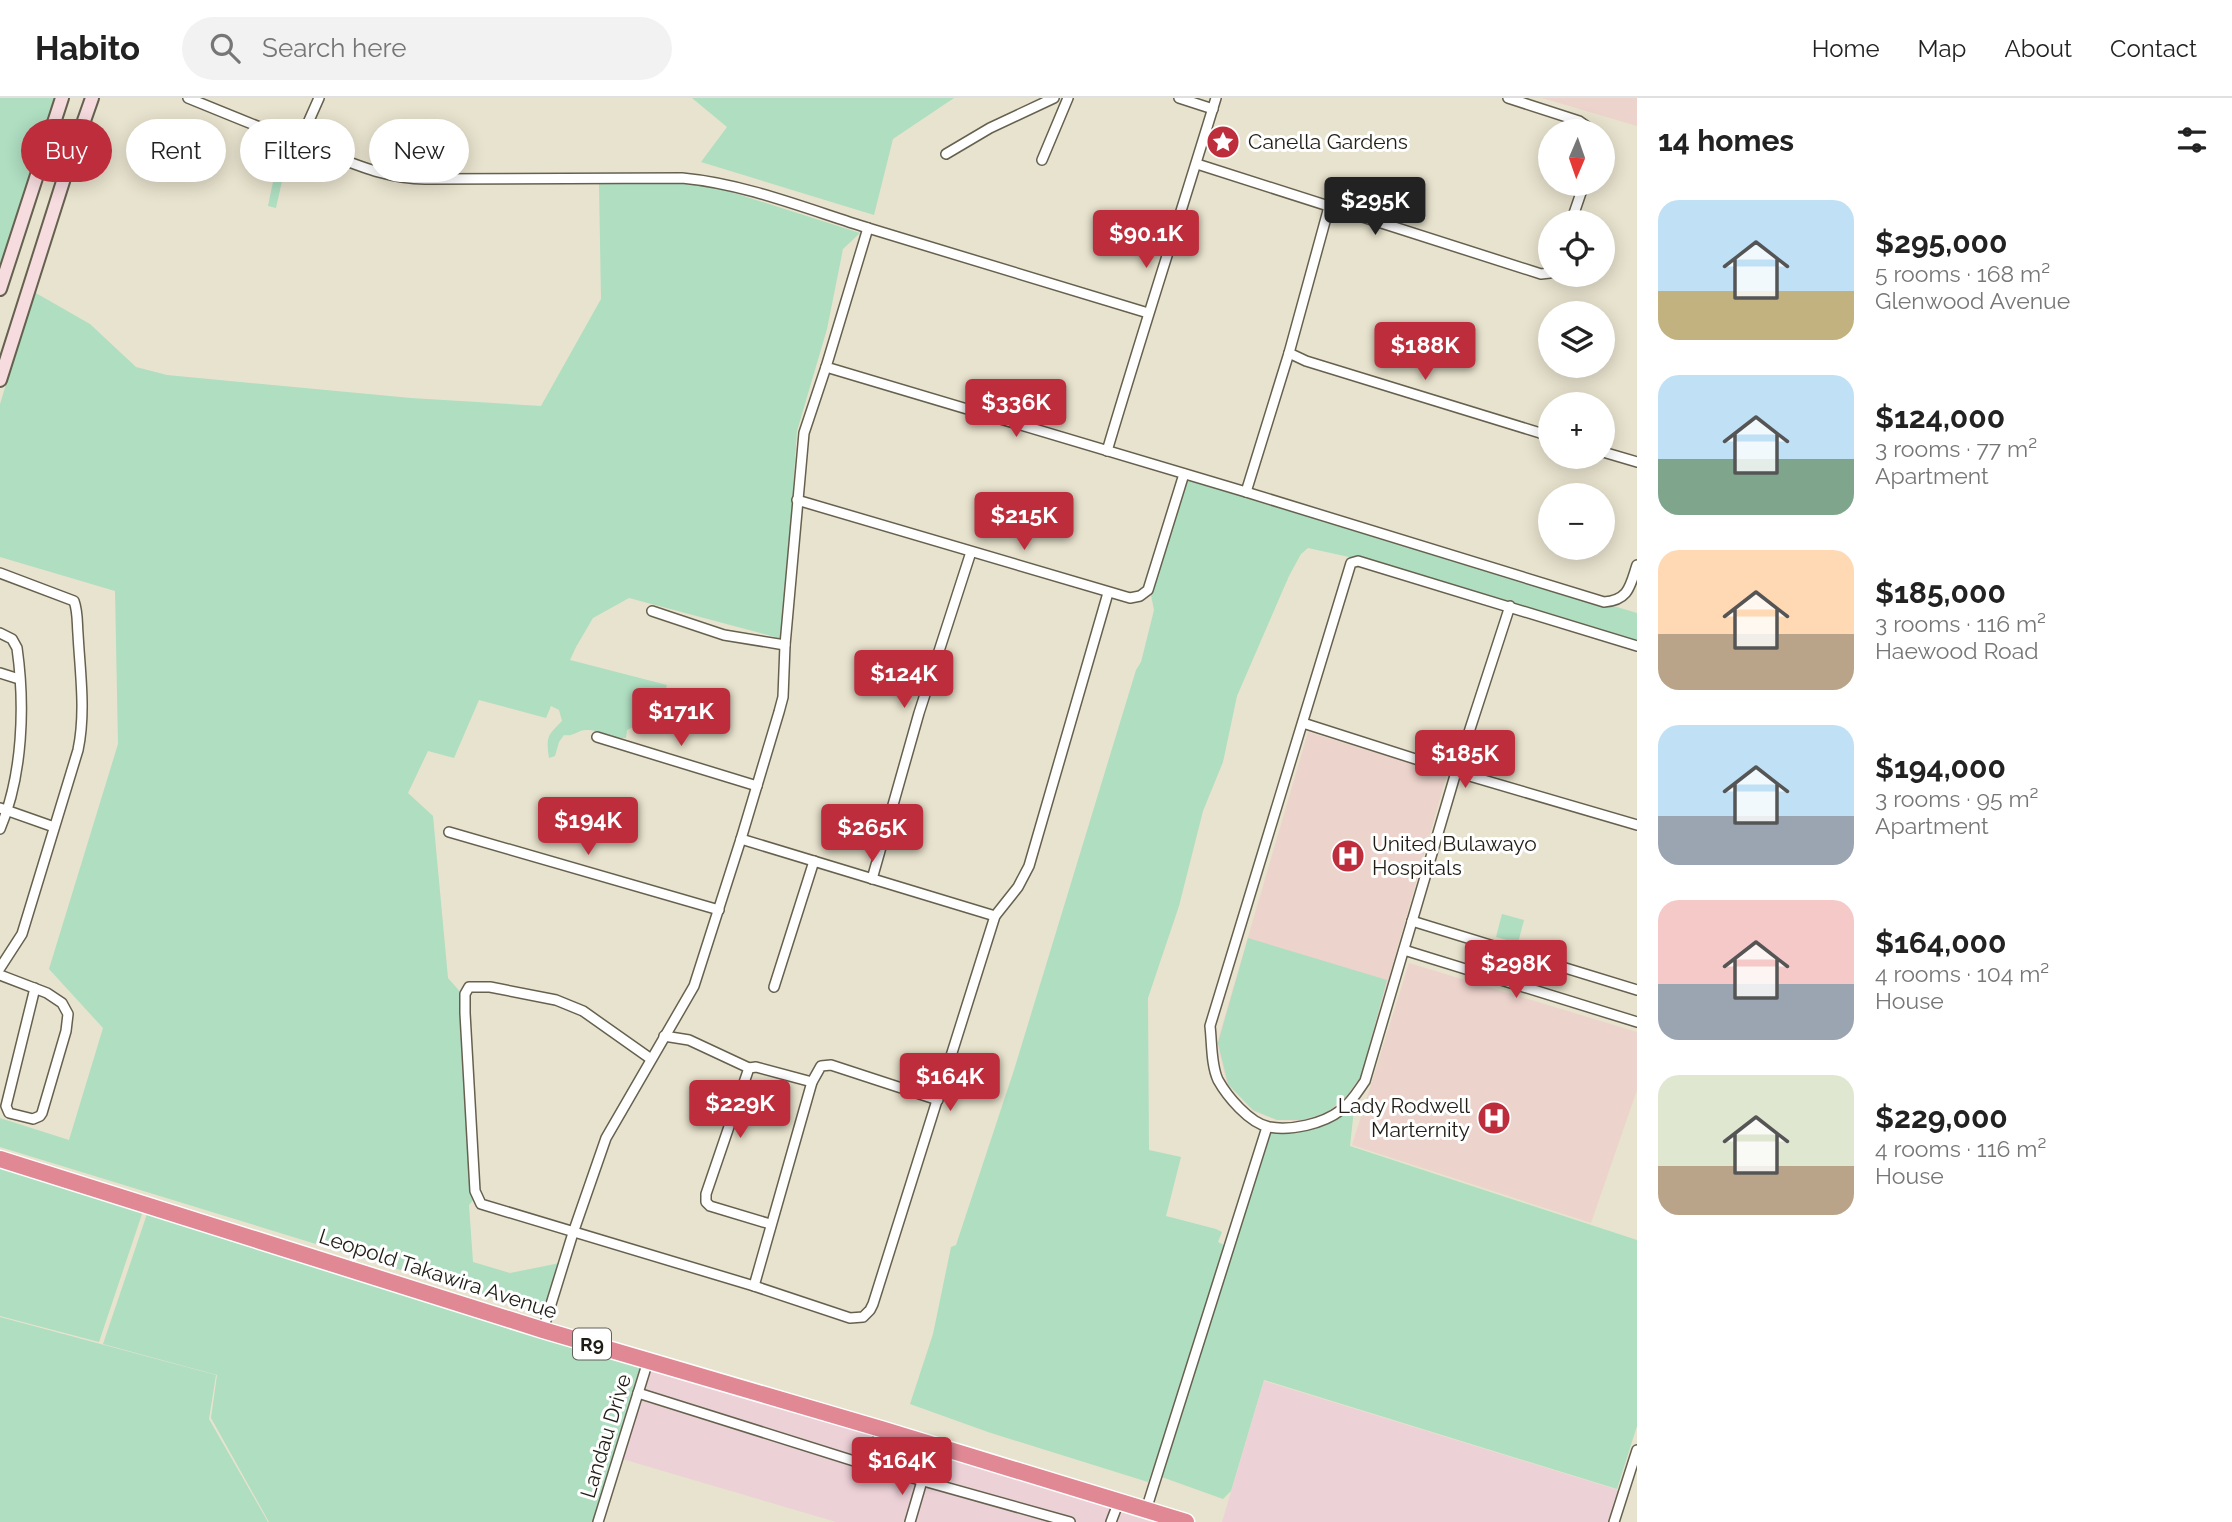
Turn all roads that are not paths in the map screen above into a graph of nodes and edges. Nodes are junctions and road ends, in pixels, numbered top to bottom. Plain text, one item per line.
1 (62, 98) edge
2 (92, 98) edge
3 (188, 98) edge
4 (318, 98) edge
5 (1054, 98) edge
6 (1068, 98) edge
7 (1179, 98) edge
8 (1216, 98) edge
9 (1508, 98) edge
10 (1213, 108) junction
11 (240, 119) edge
12 (309, 119) edge
13 (1573, 119) edge
14 (946, 154) dead end
15 (1042, 160) dead end
16 (355, 164) edge
17 (1197, 164) junction
18 (1329, 207) junction
19 (868, 228) junction
20 (1538, 273) edge
21 (0, 289) edge
22 (1148, 313) junction
23 (1289, 353) junction
24 (826, 367) junction
25 (0, 380) edge
26 (1538, 432) edge
27 (1107, 451) junction
28 (1615, 456) edge
29 (1637, 462) edge
30 (1184, 474) junction
31 (1246, 492) junction
32 (797, 500) junction
33 (971, 552) junction
34 (1637, 565) edge
35 (0, 573) edge
36 (1108, 593) junction
37 (1510, 606) junction
38 (652, 611) dead end
39 (0, 633) edge
40 (785, 645) junction
41 (1637, 646) edge
42 (0, 673) edge
43 (19, 679) junction
44 (1303, 723) junction
45 (597, 737) dead end
46 (1456, 772) junction
47 (757, 786) junction
48 (4, 810) edge
49 (1637, 825) edge
50 (54, 827) junction
51 (0, 829) edge
52 (449, 832) dead end
53 (741, 839) junction
54 (814, 862) junction
55 (872, 879) junction
56 (719, 910) junction
57 (995, 916) junction
58 (1412, 921) junction
59 (1404, 950) junction
60 (0, 968) edge
61 (0, 975) edge
62 (774, 987) dead end
63 (36, 988) junction
64 (1637, 990) edge
65 (1637, 1022) edge
66 (671, 1023) junction
67 (664, 1036) junction
68 (689, 1040) junction
69 (651, 1059) junction
70 (749, 1068) junction
71 (812, 1083) junction
72 (939, 1100) junction
73 (1267, 1127) junction
74 (0, 1159) edge
75 (770, 1224) junction
76 (573, 1233) junction
77 (754, 1286) junction
78 (543, 1330) junction
79 (648, 1361) junction
80 (638, 1393) junction
81 (881, 1429) junction
82 (1637, 1450) edge
83 (870, 1466) junction
84 (922, 1481) junction
85 (1119, 1501) junction
86 (1146, 1510) junction
87 (598, 1522) edge
88 (910, 1522) edge
89 (1070, 1522) edge
90 (1111, 1522) edge
91 (1185, 1522) edge
92 (1614, 1522) edge

1 - 21 main road
2 - 25 main road
3 - 11 street
4 - 12 street
5 - 14 street
6 - 15 street
7 - 10 street
8 - 10 street
9 - 13 street
10 - 17 street
16 - 19 street
17 - 18 street
17 - 22 street
18 - 20 street
18 - 23 street
19 - 22 street
19 - 24 street
22 - 27 street
23 - 26 street
23 - 31 street
24 - 27 street
24 - 32 street
27 - 30 street
28 - 29 street
30 - 31 street
30 - 36 street
31 - 34 street
32 - 33 street
32 - 40 street
33 - 36 street
33 - 55 street
35 - 50 street
36 - 57 street
37 - 41 street
37 - 44 street
37 - 46 street
38 - 40 street
39 - 43 street
40 - 47 street
42 - 43 street
43 - 48 street
44 - 46 street
44 - 73 street
45 - 47 street
46 - 49 street
46 - 58 street
47 - 53 street
48 - 50 street
48 - 51 street
50 - 60 street
52 - 56 street
53 - 54 street
53 - 56 street
54 - 55 street
54 - 62 street
55 - 57 street
56 - 66 street
57 - 72 street
58 - 59 street
58 - 64 street
59 - 65 street
59 - 73 street
61 - 63 street
63 - 63 street
66 - 67 street
66 - 68 street
67 - 68 street
67 - 69 street
68 - 70 street
69 - 76 street
69 - 76 street
70 - 71 street
70 - 75 street
71 - 72 street
71 - 75 street
72 - 77 street
73 - 86 street
74 - 78 highway, Leopold Takawira Avenue / R9
75 - 77 street
76 - 77 street
76 - 78 street
78 - 79 highway, Leopold Takawira Avenue / R9
79 - 80 street, Landau Drive
79 - 81 highway, Leopold Takawira Avenue / R9
80 - 83 street
80 - 87 street, Landau Drive
81 - 83 street
81 - 85 highway, Leopold Takawira Avenue / R9
82 - 92 street
83 - 84 street
84 - 88 street
84 - 89 street
85 - 86 highway, Leopold Takawira Avenue / R9
85 - 90 street
86 - 91 highway, Leopold Takawira Avenue / R9

